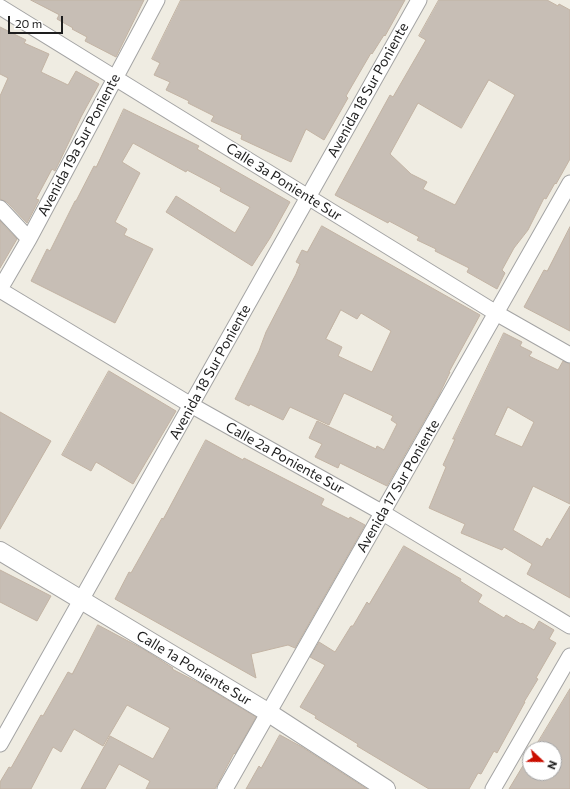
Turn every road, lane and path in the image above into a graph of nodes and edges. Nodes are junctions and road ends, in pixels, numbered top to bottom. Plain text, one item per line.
1 (157, 0) edge
2 (419, 0) edge
3 (0, 7) edge
4 (115, 77) junction
5 (570, 183) edge
6 (308, 197) junction
7 (0, 208) edge
8 (29, 239) junction
9 (0, 289) edge
10 (496, 313) junction
11 (570, 355) edge
12 (191, 405) junction
13 (382, 513) junction
14 (0, 551) edge
15 (81, 600) junction
16 (570, 626) edge
17 (570, 656) edge
18 (269, 713) junction
19 (0, 744) edge
20 (226, 789) edge
21 (386, 789) edge
22 (493, 789) edge

1 - 4 street, Avenida 19a Sur Poniente
2 - 6 street, Avenida 18 Sur Poniente
3 - 4 street, Calle 3a Poniente Sur
4 - 6 street, Calle 3a Poniente Sur
4 - 8 street, Avenida 19a Sur Poniente
5 - 10 street, Avenida 17 Sur Poniente
6 - 10 street, Calle 3a Poniente Sur
6 - 12 street, Avenida 18 Sur Poniente
7 - 8 street
8 - 9 street, Avenida 19a Sur Poniente
9 - 12 street, Calle 2a Poniente Sur
10 - 11 street, Calle 3a Poniente Sur
10 - 13 street, Avenida 17 Sur Poniente
12 - 13 street, Calle 2a Poniente Sur
12 - 15 street, Avenida 18 Sur Poniente
13 - 16 street, Calle 2a Poniente Sur
13 - 18 street, Avenida 17 Sur Poniente
14 - 15 street, Calle 1a Poniente Sur
15 - 18 street, Calle 1a Poniente Sur
15 - 19 street, Avenida 18 Sur Poniente
17 - 22 street
18 - 20 street, Avenida 17 Sur Poniente
18 - 21 street, Calle 1a Poniente Sur

